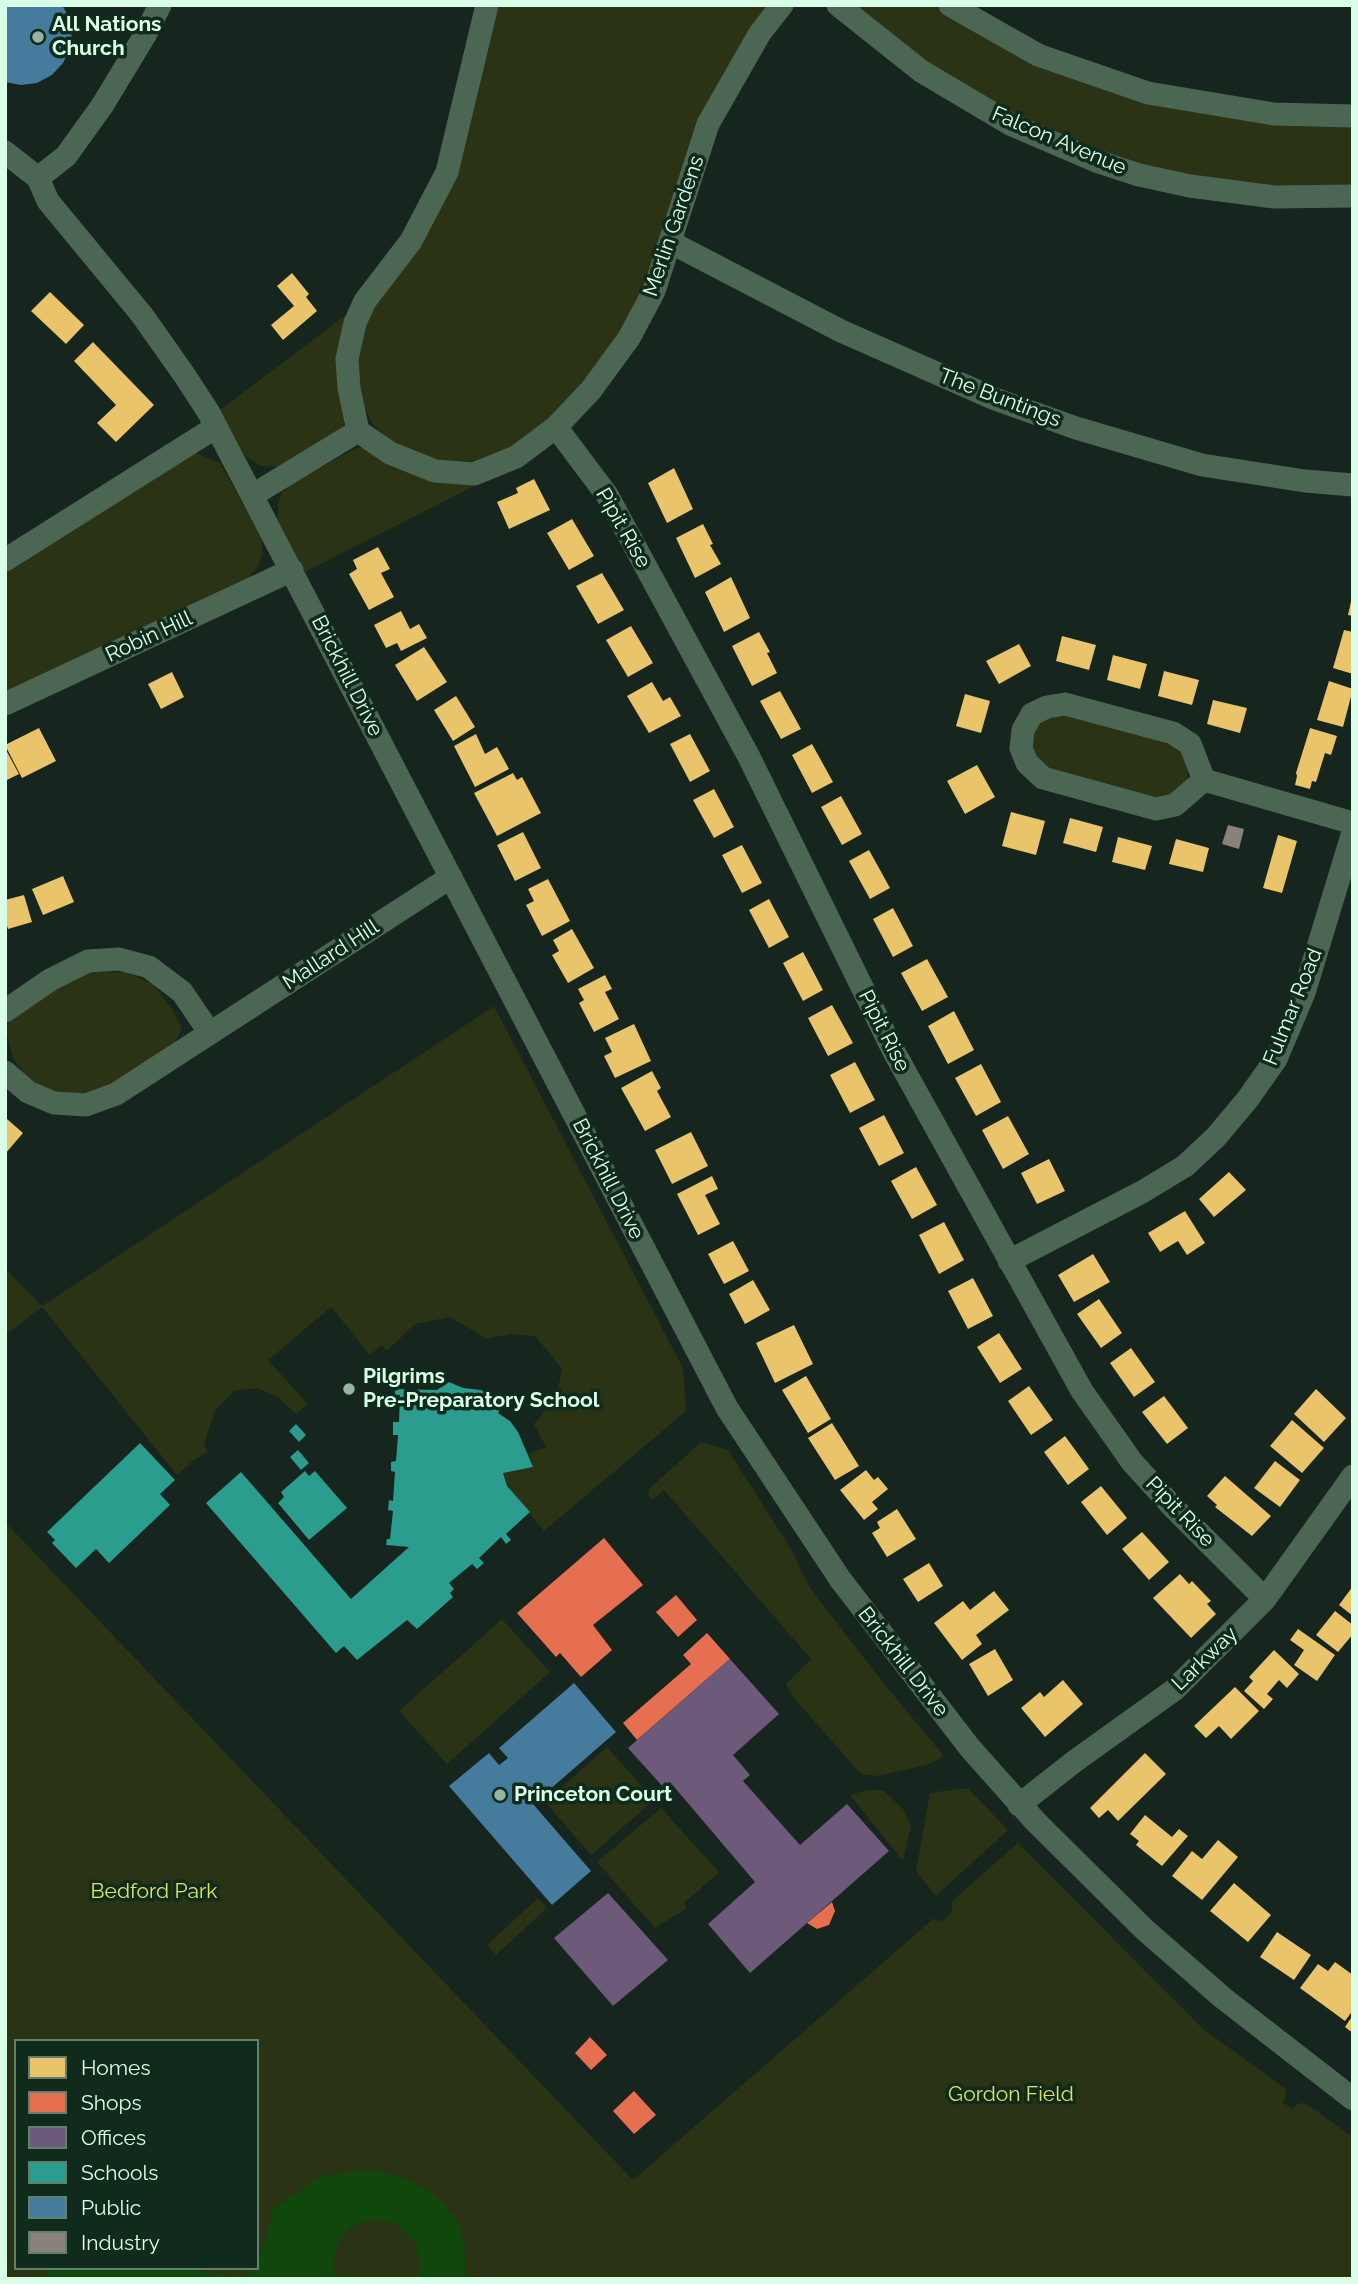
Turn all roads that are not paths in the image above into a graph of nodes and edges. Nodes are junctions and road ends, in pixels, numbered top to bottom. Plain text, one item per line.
1 (160, 5) edge
2 (488, 5) edge
3 (782, 5) edge
4 (838, 5) edge
5 (950, 5) edge
6 (1353, 116) edge
7 (5, 152) edge
8 (38, 178) junction
9 (1353, 196) edge
10 (670, 242) junction
11 (216, 427) junction
12 (556, 427) junction
13 (358, 430) junction
14 (1353, 485) edge
15 (253, 495) junction
16 (6, 558) edge
17 (292, 570) junction
18 (5, 704) edge
19 (1204, 780) junction
20 (1353, 823) edge
21 (1353, 832) edge
22 (451, 877) junction
23 (5, 1011) edge
24 (210, 1033) junction
25 (5, 1072) edge
26 (1009, 1261) junction
27 (1352, 1477) edge
28 (1265, 1600) junction
29 (1019, 1805) junction
30 (1353, 2099) edge

1 - 8 street
2 - 13 street
3 - 10 street, Merlin Gardens
4 - 9 street, Falcon Avenue
5 - 6 street
7 - 8 street, Brickhill Drive
8 - 11 street, Brickhill Drive
10 - 12 street, Merlin Gardens
10 - 14 street, The Buntings
11 - 15 street, Brickhill Drive
11 - 16 street
12 - 13 street, Merlin Gardens
12 - 26 street, Pipit Rise
13 - 15 street
15 - 17 street, Brickhill Drive
17 - 18 street, Robin Hill
17 - 22 street, Brickhill Drive
19 - 19 street
19 - 20 street
21 - 26 street, Fulmar Road
22 - 24 street, Mallard Hill
22 - 29 street, Brickhill Drive
23 - 24 street
24 - 25 street, Mallard Hill
26 - 28 street, Pipit Rise
27 - 28 street, Larkway
28 - 29 street, Larkway
29 - 30 street, Brickhill Drive

